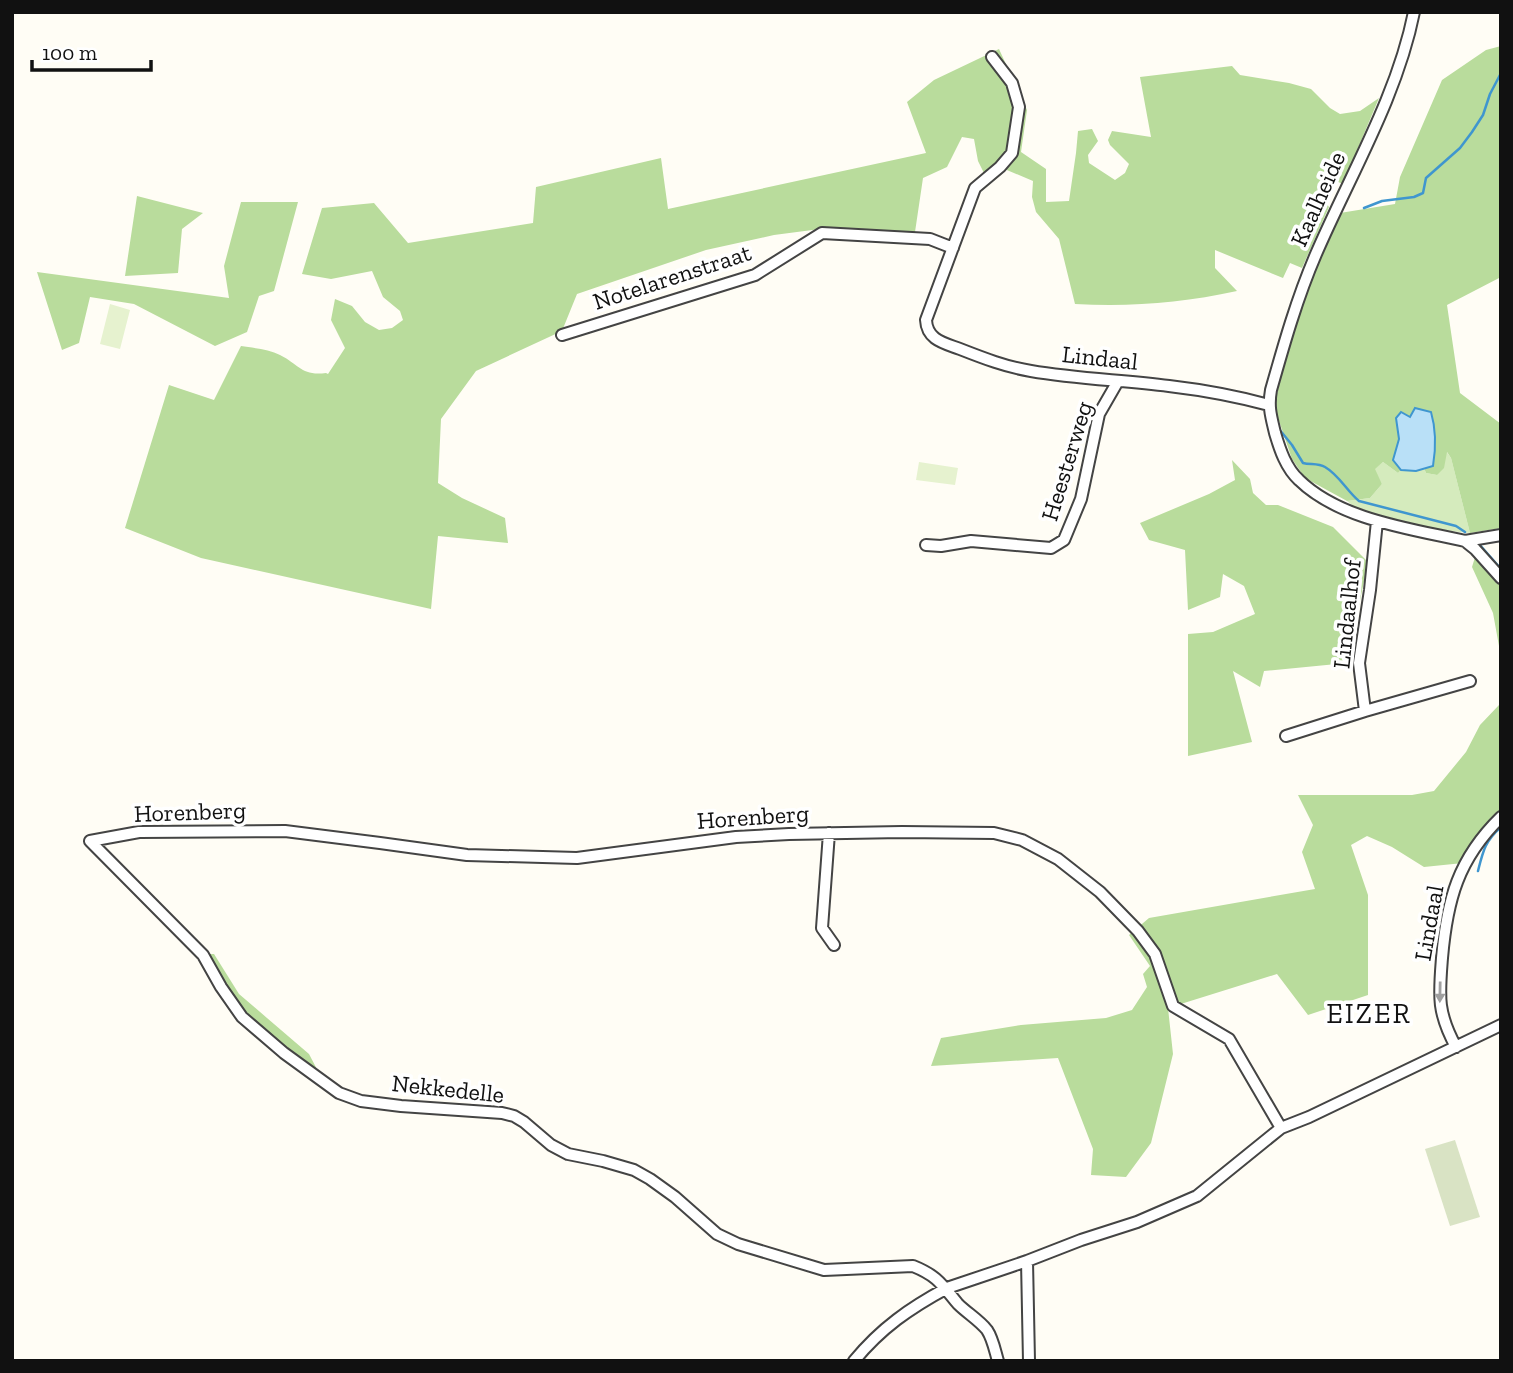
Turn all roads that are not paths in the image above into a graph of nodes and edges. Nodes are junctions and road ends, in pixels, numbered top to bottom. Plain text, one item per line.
1 (1414, 12) edge
2 (992, 57) dead end
3 (953, 248) junction
4 (562, 335) dead end
5 (1118, 381) junction
6 (1269, 405) junction
7 (1377, 521) junction
8 (1501, 535) edge
9 (1465, 541) junction
10 (926, 545) dead end
11 (1501, 578) edge
12 (1470, 681) dead end
13 (1365, 711) junction
14 (1286, 736) dead end
15 (1501, 817) edge
16 (829, 833) junction
17 (90, 841) joint
18 (834, 945) dead end
19 (1501, 1025) edge
20 (1456, 1046) junction
21 (1281, 1128) junction
22 (1027, 1261) junction
23 (947, 1289) junction
24 (854, 1361) edge
25 (998, 1361) edge
26 (1029, 1361) edge

1 - 6 street, Kaalheide
2 - 3 street, Lindaal
3 - 4 street, Notelarenstraat
3 - 5 street, Lindaal
5 - 6 street, Lindaal
5 - 10 street, Heesterweg
6 - 7 street
7 - 9 street
7 - 13 street, Lindaalhof
8 - 9 street
9 - 11 street
12 - 13 street
13 - 14 street
15 -> 20 street, Lindaal
16 - 17 street, Horenberg
16 - 18 street
16 - 21 street, Horenberg
17 - 23 street, Nekkedelle
19 - 20 street
20 - 21 street
21 - 22 street
22 - 23 street
22 - 26 street
23 - 24 street
23 - 25 street, Nekkedelle

